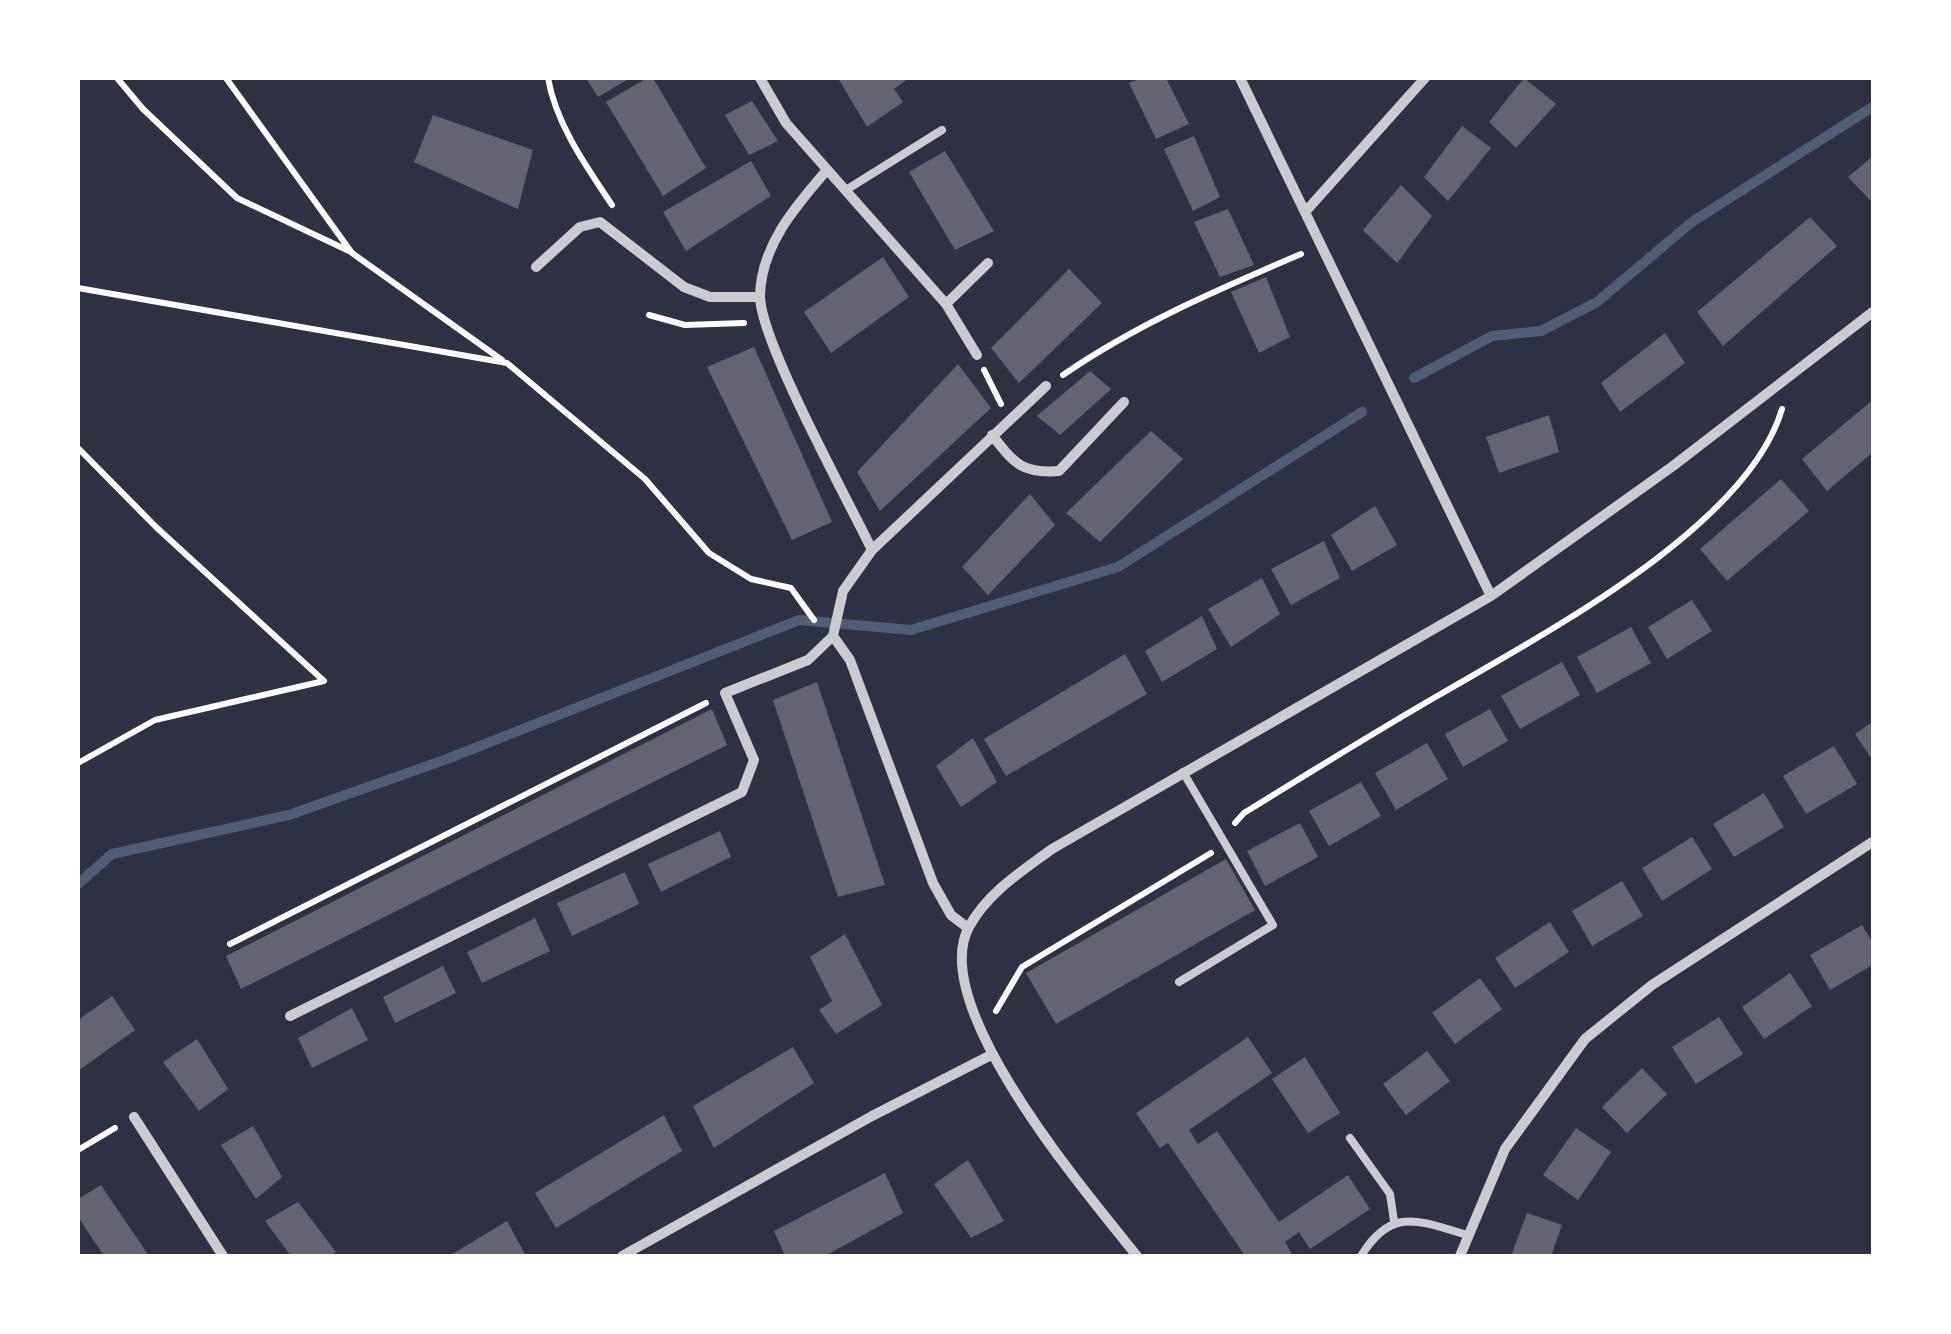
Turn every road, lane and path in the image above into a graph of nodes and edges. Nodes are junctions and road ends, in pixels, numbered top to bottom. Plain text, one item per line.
1 (117, 78) edge
2 (226, 78) edge
3 (548, 78) edge
4 (760, 78) edge
5 (1240, 78) edge
6 (1424, 78) edge
7 (942, 130) dead end
8 (828, 170) junction
9 (846, 190) junction
10 (613, 207) dead end
11 (1306, 211) junction
12 (1321, 246) junction
13 (352, 252) junction
14 (988, 263) dead end
15 (536, 267) dead end
16 (78, 288) edge
17 (760, 297) junction
18 (946, 304) junction
19 (1874, 312) edge
20 (649, 315) dead end
21 (765, 322) junction
22 (977, 356) joint
23 (507, 363) junction
24 (1792, 374) junction
25 (1046, 386) joint
26 (1124, 402) dead end
27 (1008, 419) junction
28 (992, 435) junction
29 (78, 448) edge
30 (872, 550) junction
31 (1491, 596) junction
32 (821, 628) dead end
33 (833, 636) junction
34 (725, 693) junction
35 (78, 763) edge
36 (1182, 772) junction
37 (1225, 836) dead end
38 (1874, 841) edge
39 (1215, 848) dead end
40 (968, 928) junction
41 (230, 944) dead end
42 (1179, 982) dead end
43 (290, 1016) dead end
44 (983, 1032) junction
45 (993, 1054) junction
46 (134, 1117) joint
47 (1350, 1138) dead end
48 (78, 1150) edge
49 (1394, 1222) junction
50 (1468, 1234) junction
51 (223, 1256) edge
52 (622, 1256) edge
53 (1137, 1256) edge
54 (1361, 1256) edge
55 (1460, 1256) edge

1 - 13 path
2 - 13 path
3 - 10 path
4 - 8 street
5 - 11 street
6 - 11 street
7 - 9 lane
8 - 9 street
8 - 17 street
9 - 18 street
11 - 12 street
12 - 25 path
12 - 31 street
13 - 23 path
14 - 18 street
15 - 17 street
16 - 23 path
17 - 21 street
18 - 22 street
19 - 24 street
20 - 21 path
21 - 30 street
22 - 27 path
23 - 32 path
24 - 31 street
24 - 37 path
25 - 27 street
26 - 28 street
27 - 28 street
28 - 30 street
29 - 35 path
30 - 33 street
31 - 36 street
33 - 34 street
33 - 40 street
34 - 41 path
34 - 43 street
36 - 40 street
36 - 42 lane
38 - 50 street
39 - 44 path
40 - 44 street
44 - 45 street
45 - 52 street
45 - 53 street
46 - 48 path
46 - 51 street
47 - 49 lane
49 - 50 lane
49 - 54 lane
50 - 55 street

